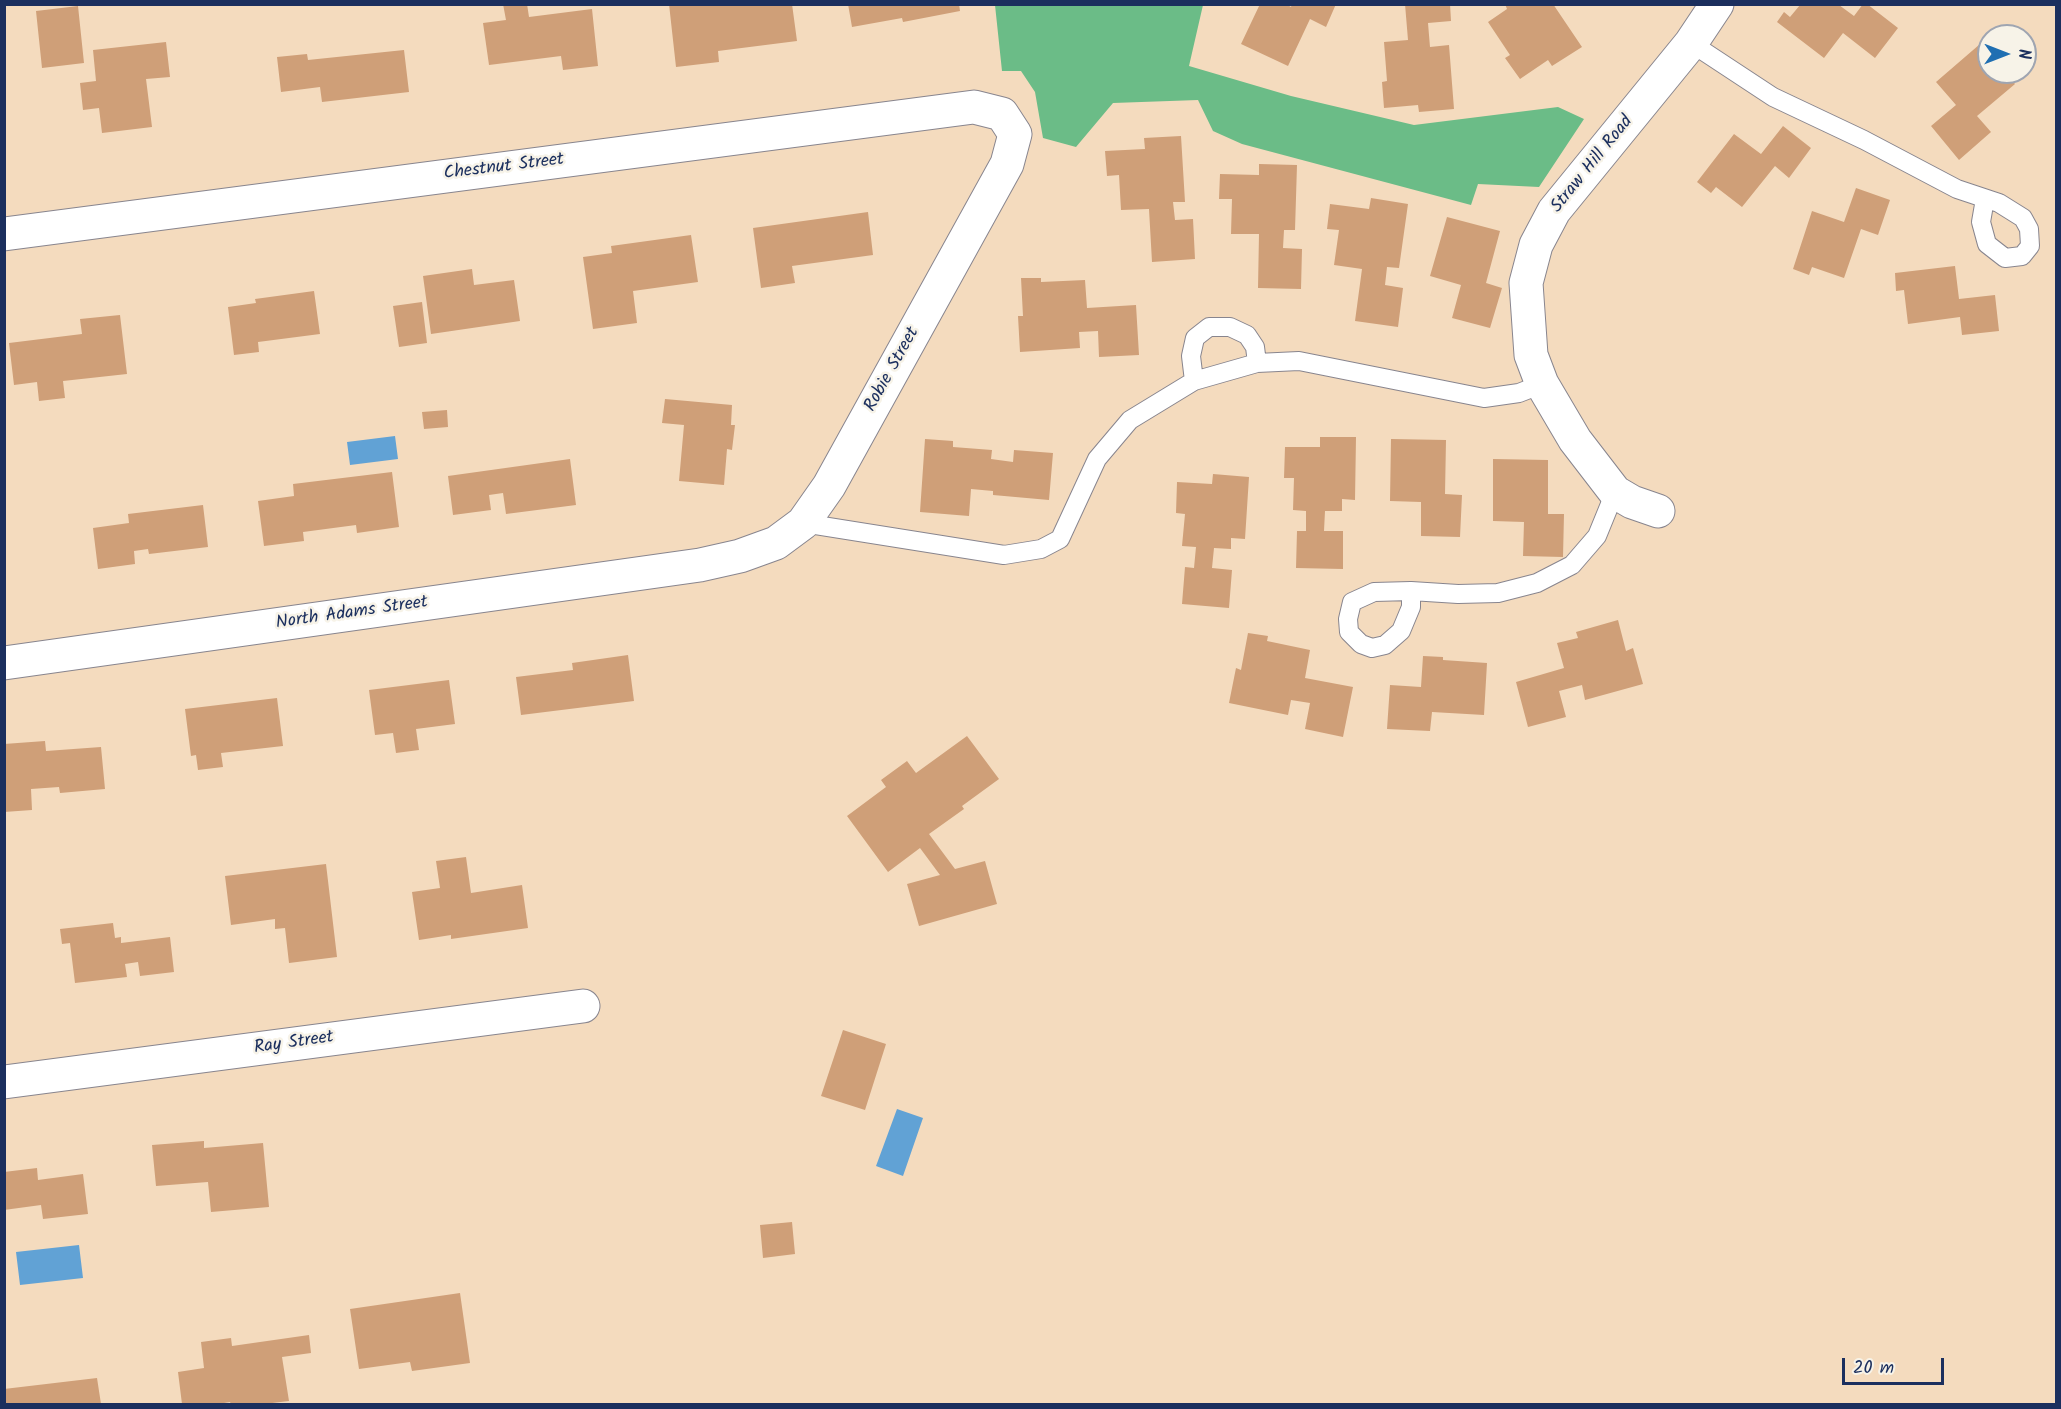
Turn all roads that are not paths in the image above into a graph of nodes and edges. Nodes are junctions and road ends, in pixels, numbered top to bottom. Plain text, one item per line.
1 (1717, 4) edge
2 (1691, 43) junction
3 (1002, 114) joint
4 (1985, 199) dead end
5 (4, 234) edge
6 (1257, 363) junction
7 (1194, 381) junction
8 (1542, 384) junction
9 (1616, 492) junction
10 (1658, 511) dead end
11 (803, 524) junction
12 (700, 565) joint
13 (1411, 591) dead end
14 (4, 663) edge
15 (583, 1006) dead end
16 (4, 1082) edge

1 - 2 street, Straw Hill Road
2 - 4 lane
2 - 8 street, Straw Hill Road
3 - 5 street, Chestnut Street
3 - 11 street, Robie Street
6 - 7 lane
6 - 7 lane
6 - 8 lane
7 - 11 lane
8 - 9 street, Straw Hill Road
9 - 10 street, Straw Hill Road
9 - 13 lane
11 - 12 street, Robie Street
12 - 14 street, North Adams Street
15 - 16 street, Ray Street

